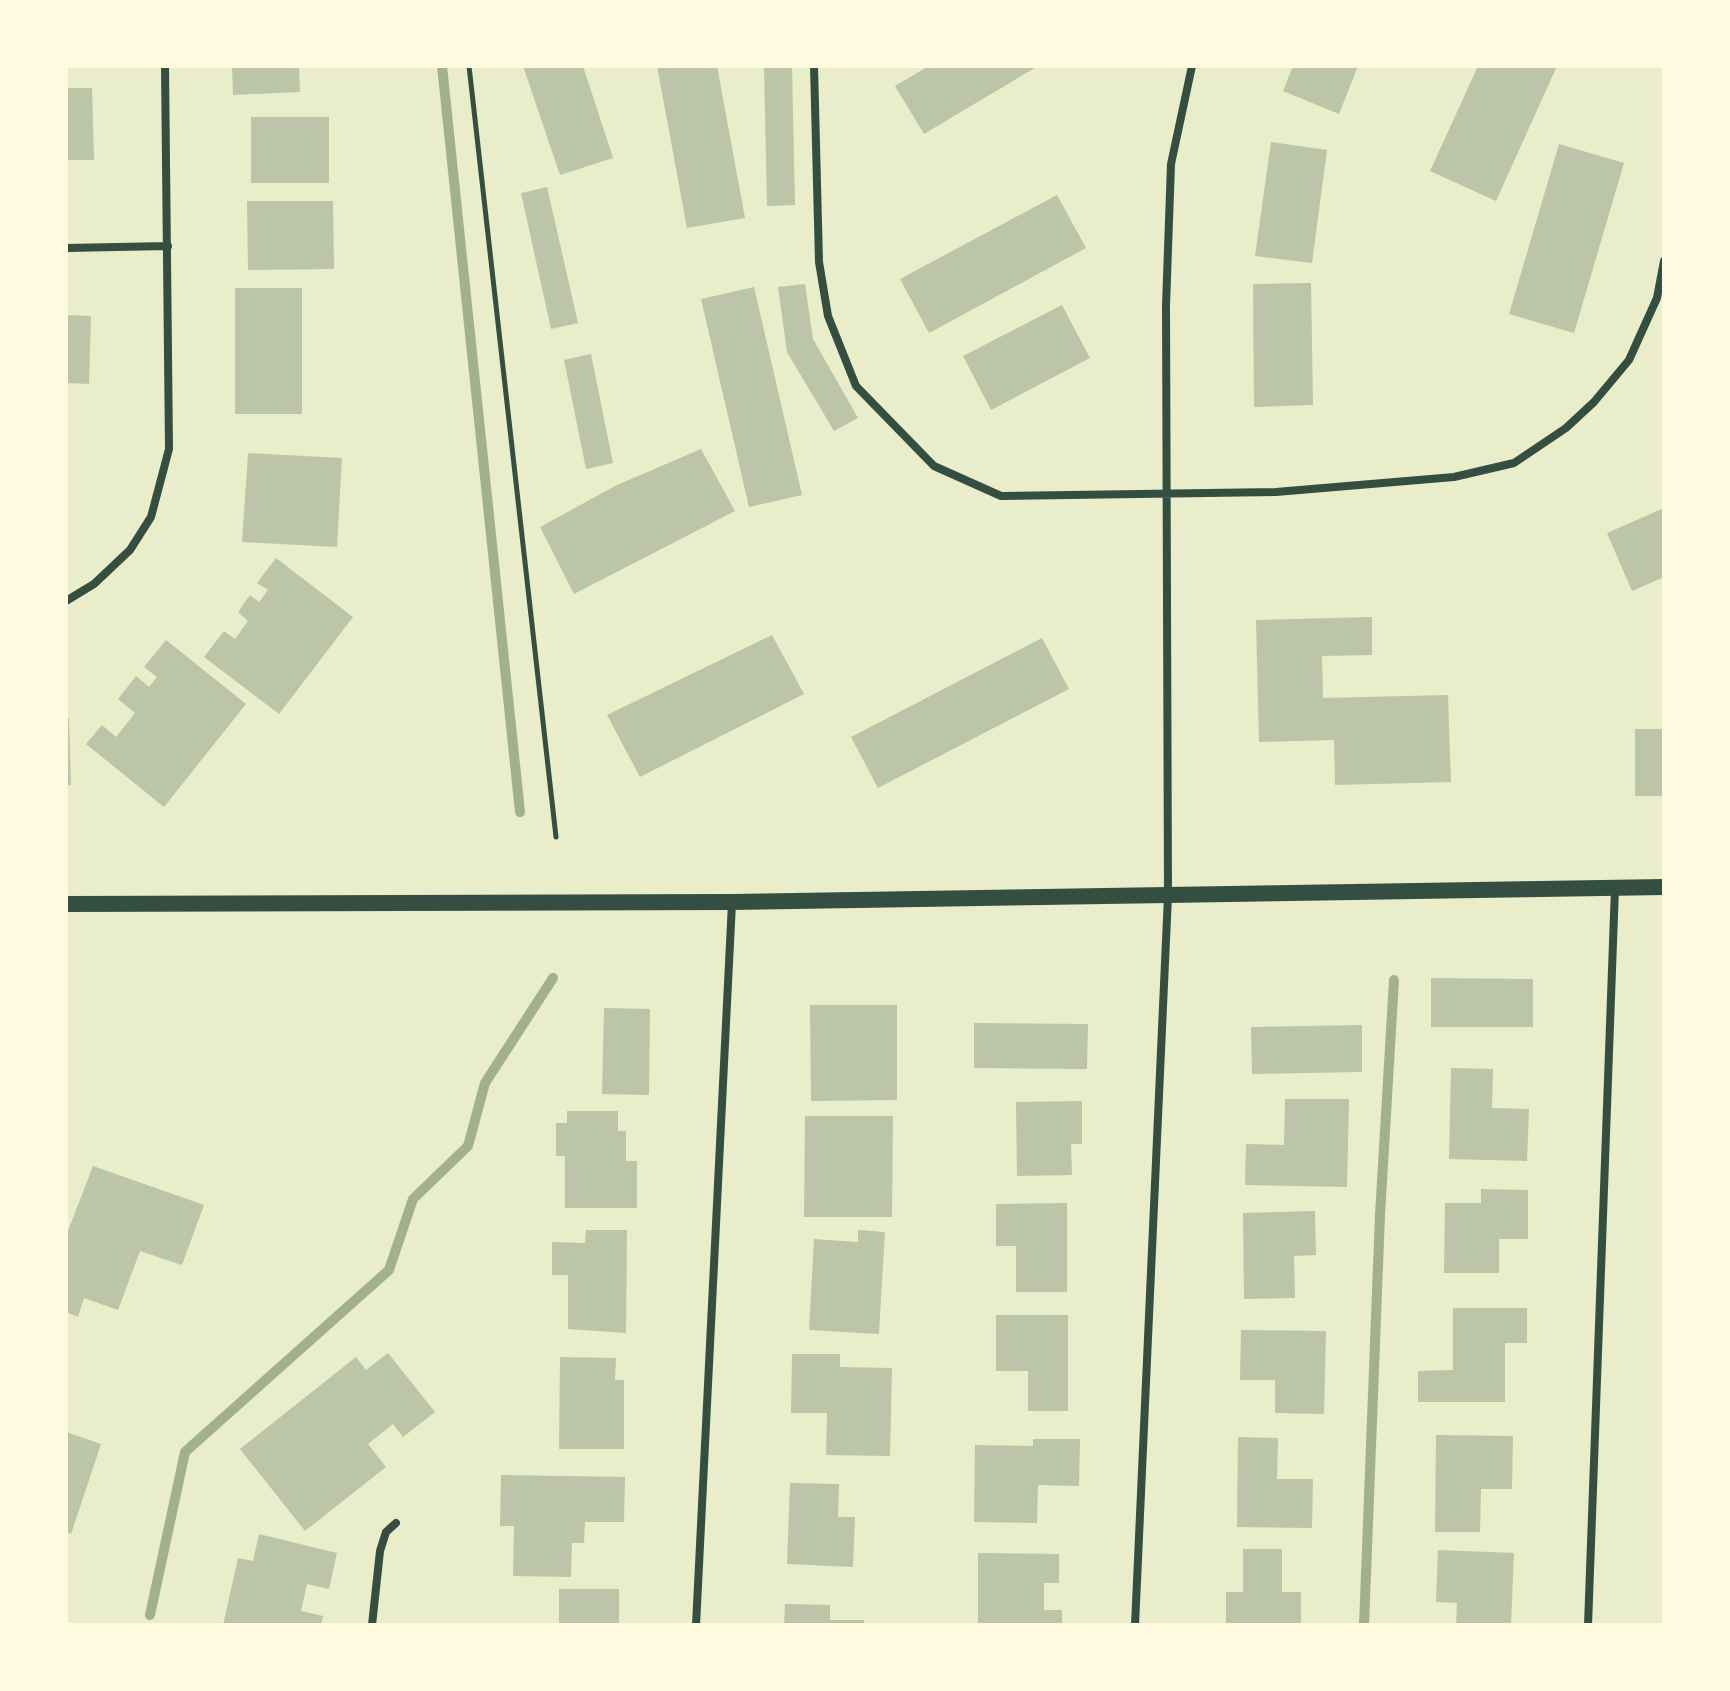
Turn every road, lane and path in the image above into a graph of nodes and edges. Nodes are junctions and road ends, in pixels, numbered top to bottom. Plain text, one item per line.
1 (165, 66) edge
2 (469, 66) edge
3 (814, 66) edge
4 (1192, 66) edge
5 (168, 246) junction
6 (66, 248) edge
7 (1664, 261) edge
8 (1166, 495) junction
9 (66, 601) edge
10 (556, 837) dead end
11 (1615, 887) junction
12 (1664, 887) edge
13 (1168, 896) junction
14 (732, 902) junction
15 (66, 904) edge
16 (396, 1523) dead end
17 (372, 1625) edge
18 (696, 1625) edge
19 (1135, 1625) edge
20 (1588, 1625) edge

1 - 5 street
2 - 10 path
3 - 8 street
4 - 8 street
5 - 6 street
5 - 9 street
7 - 8 street
8 - 13 street
11 - 12 main road
11 - 13 main road
11 - 20 street
13 - 14 main road
13 - 19 street
14 - 15 main road
14 - 18 street
16 - 17 street

